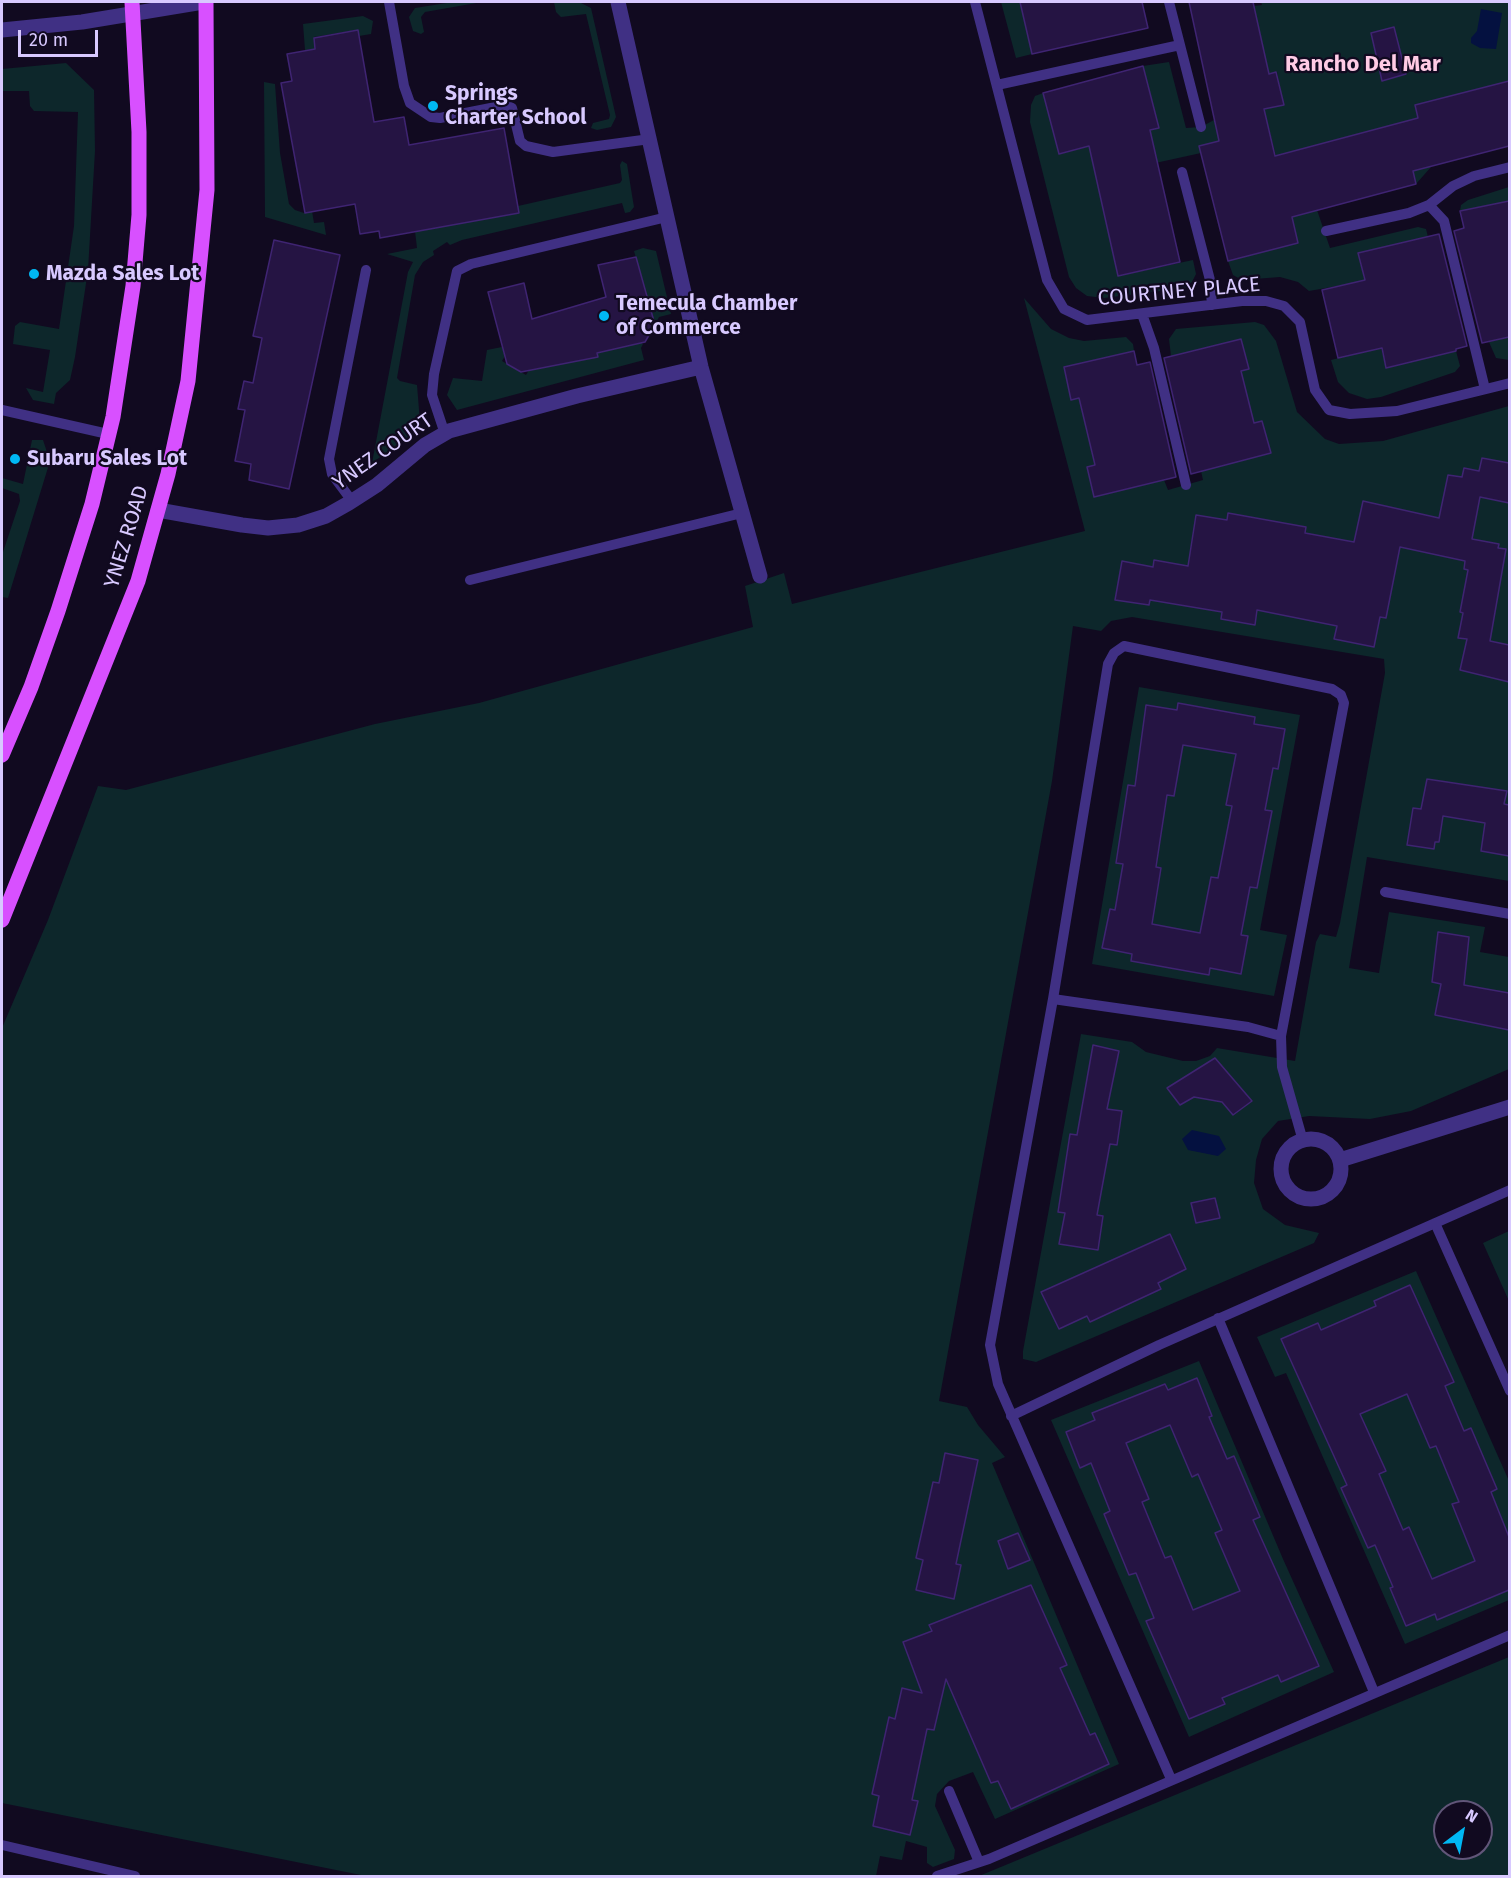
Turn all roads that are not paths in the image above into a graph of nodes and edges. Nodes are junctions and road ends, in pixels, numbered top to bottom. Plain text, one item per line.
1 (204, 2) edge
2 (389, 2) edge
3 (618, 2) edge
4 (975, 2) edge
5 (1169, 2) edge
6 (132, 7) edge
7 (2, 30) edge
8 (1180, 45) junction
9 (997, 86) junction
10 (1201, 127) dead end
11 (650, 139) junction
12 (1509, 167) edge
13 (1182, 172) dead end
14 (1429, 205) junction
15 (668, 217) junction
16 (1326, 231) dead end
17 (366, 270) dead end
18 (1212, 305) junction
19 (1142, 314) junction
20 (701, 367) junction
21 (1509, 383) edge
22 (1485, 389) junction
23 (2, 410) edge
24 (108, 434) junction
25 (445, 434) junction
26 (1186, 485) dead end
27 (352, 501) junction
28 (158, 510) junction
29 (742, 513) junction
30 (760, 576) dead end
31 (470, 580) dead end
32 (2, 755) edge
33 (1384, 892) dead end
34 (1509, 914) edge
35 (2, 920) edge
36 (1053, 999) junction
37 (1281, 1036) junction
38 (1509, 1107) edge
39 (1303, 1141) junction
40 (1340, 1160) junction
41 (1509, 1191) edge
42 (1435, 1223) junction
43 (1218, 1318) junction
44 (1509, 1391) edge
45 (1011, 1416) junction
46 (1509, 1635) edge
47 (1374, 1692) junction
48 (1171, 1779) junction
49 (949, 1791) dead end
50 (2, 1845) edge
51 (979, 1862) junction
52 (135, 1876) edge
53 (937, 1876) edge

1 - 6 street
1 - 28 main road, YNEZ ROAD
2 - 11 lane
3 - 11 street
4 - 9 lane, COURTNEY PLACE
5 - 8 lane
6 - 7 street
6 - 24 main road, YNEZ ROAD
8 - 9 lane
8 - 10 lane
9 - 19 lane, COURTNEY PLACE
11 - 15 street
12 - 14 lane
13 - 18 lane
14 - 16 lane
14 - 22 lane
15 - 20 street
15 - 25 lane
17 - 27 lane
18 - 19 lane, COURTNEY PLACE
18 - 22 lane, COURTNEY PLACE
19 - 26 lane
20 - 25 street, YNEZ COURT
20 - 29 street
21 - 22 lane, COURTNEY PLACE
23 - 24 lane
24 - 32 main road, YNEZ ROAD
25 - 27 street, YNEZ COURT
27 - 28 street, YNEZ COURT
28 - 35 main road, YNEZ ROAD
29 - 30 street
29 - 31 lane
33 - 34 lane
36 - 37 lane
36 - 37 lane
36 - 45 lane
37 - 39 lane
38 - 40 street
39 - 40 street
39 - 40 street
41 - 42 lane
42 - 43 lane
42 - 44 lane
43 - 45 lane
43 - 47 lane
45 - 48 lane
46 - 47 lane
47 - 48 lane
48 - 51 lane
49 - 51 lane
50 - 52 lane
51 - 53 lane

